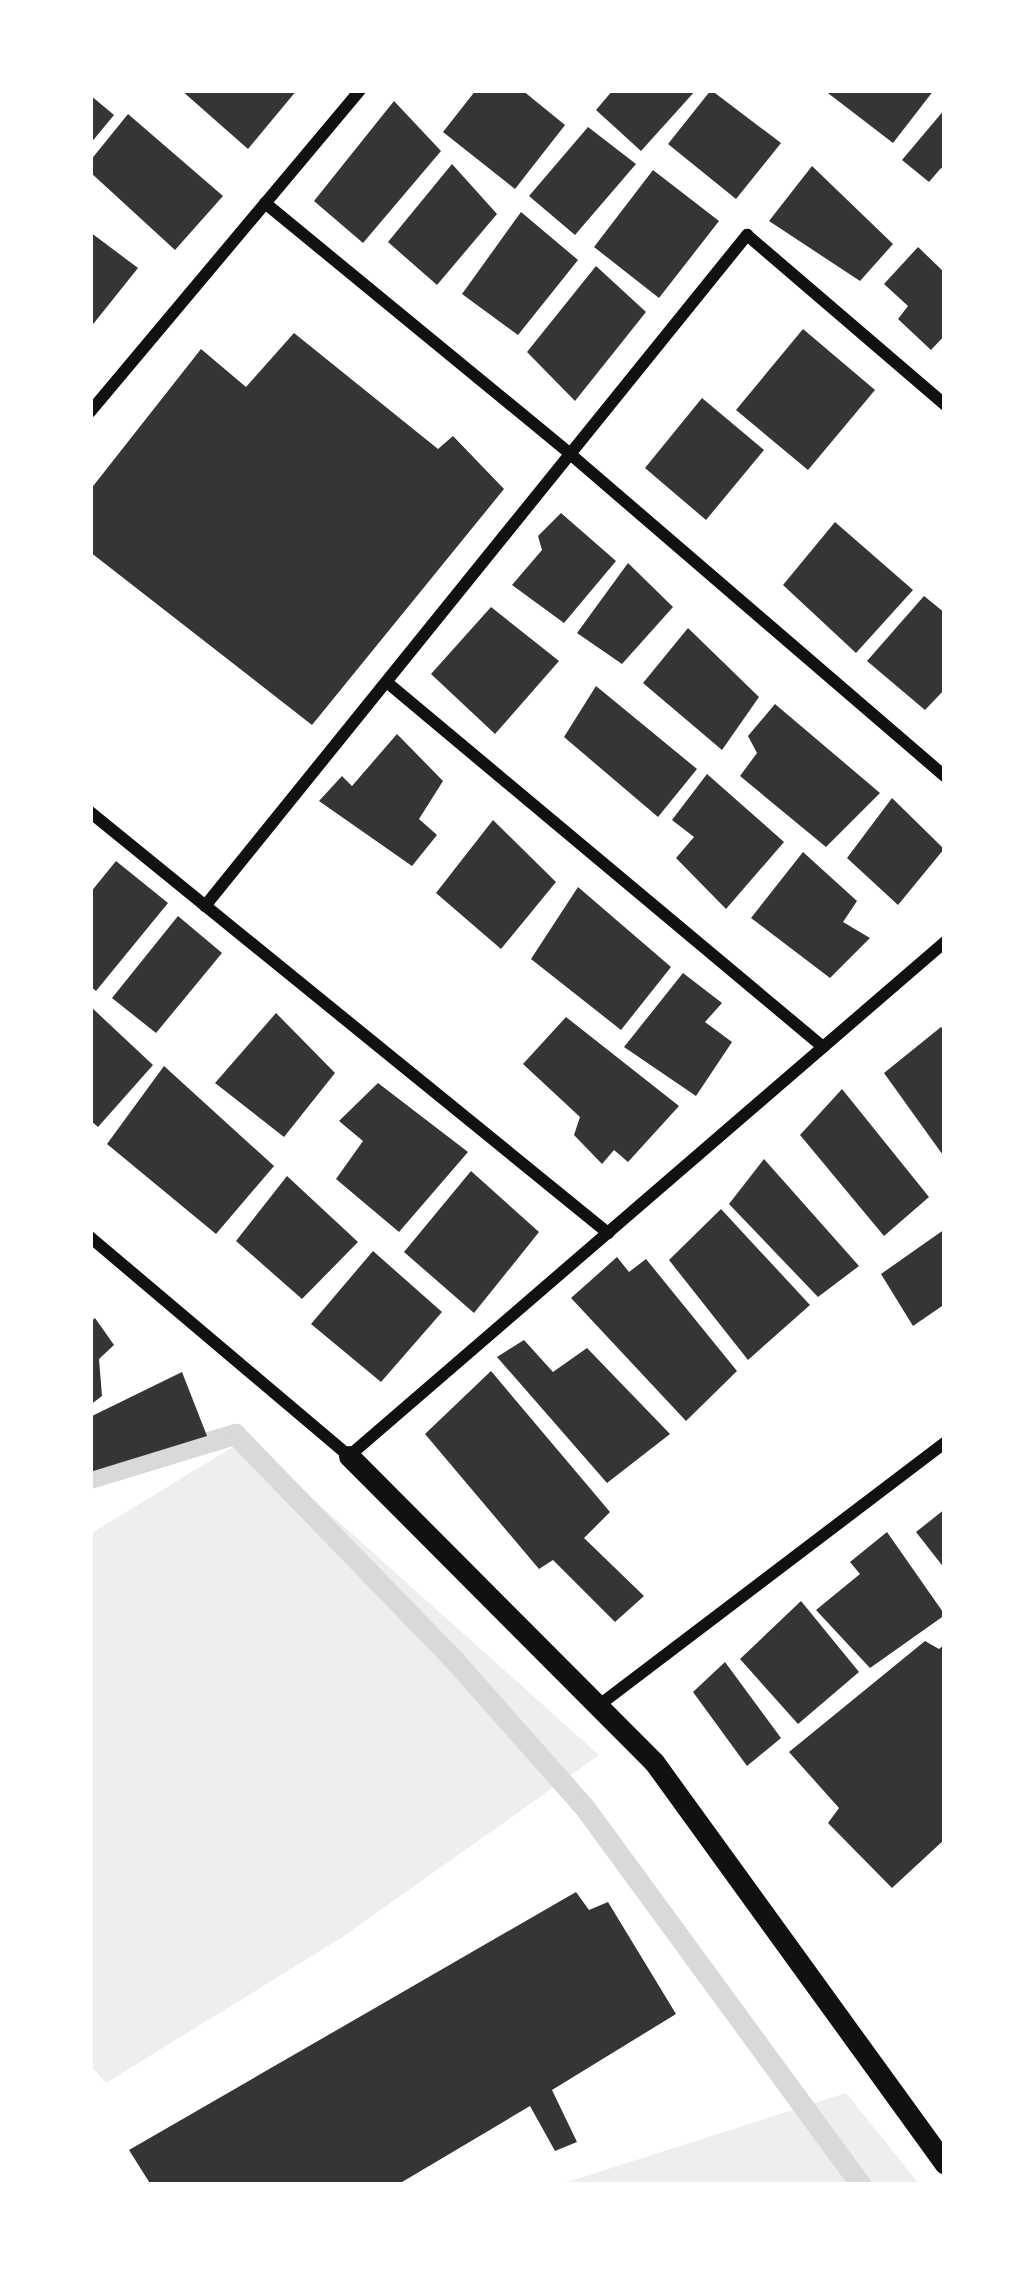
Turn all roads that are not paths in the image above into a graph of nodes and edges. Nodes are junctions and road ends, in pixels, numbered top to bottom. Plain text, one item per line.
1 (360, 90) edge
2 (265, 202) junction
3 (945, 405) edge
4 (90, 412) edge
5 (569, 453) junction
6 (389, 684) junction
7 (945, 776) edge
8 (90, 812) edge
9 (206, 906) junction
10 (945, 942) edge
11 (823, 1047) junction
12 (608, 1233) junction
13 (90, 1237) edge
14 (945, 1443) edge
15 (349, 1456) junction
16 (598, 1706) junction
17 (942, 2152) edge

1 - 2 street
2 - 4 street
2 - 5 street
3 - 5 street
5 - 6 street
5 - 7 street
6 - 9 street
6 - 11 street
8 - 9 street
9 - 12 street
10 - 11 street
11 - 12 street
12 - 15 street
13 - 15 street
14 - 16 street
15 - 16 street
16 - 17 street

